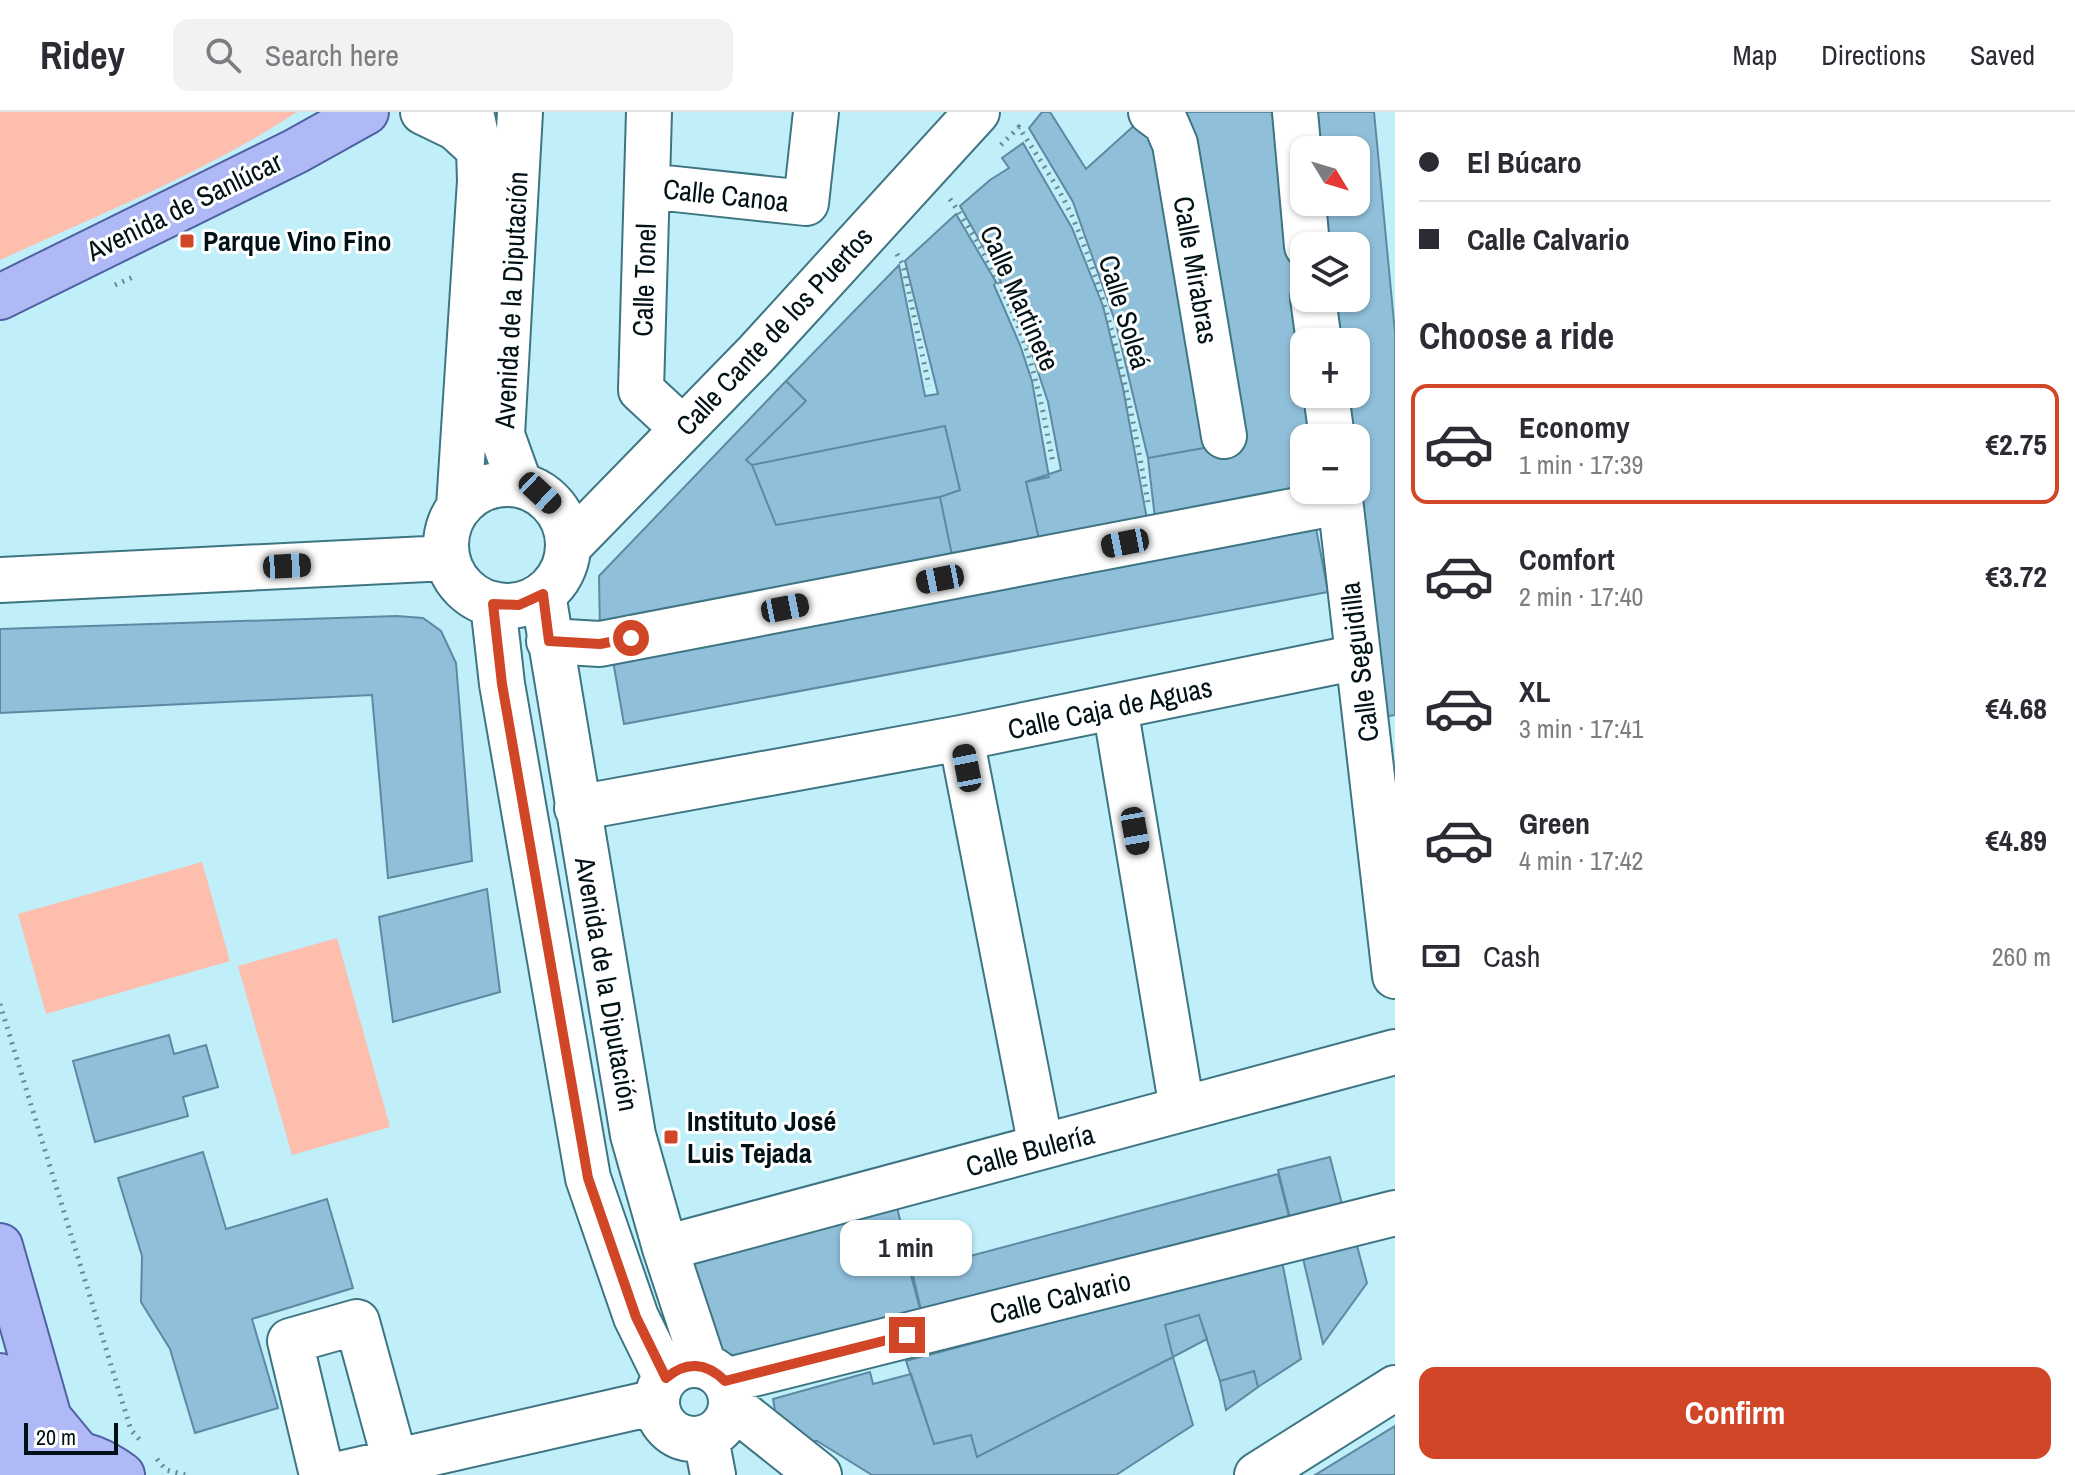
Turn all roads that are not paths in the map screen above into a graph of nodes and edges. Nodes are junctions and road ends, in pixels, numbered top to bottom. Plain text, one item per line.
1 (423, 112) edge
2 (520, 112) edge
3 (649, 112) edge
4 (816, 112) edge
5 (977, 112) edge
6 (1151, 112) edge
7 (1295, 112) edge
8 (351, 116) edge
9 (475, 131) edge
10 (647, 186) junction
11 (1306, 232) edge
12 (0, 297) edge
13 (683, 429) junction
14 (1224, 436) dead end
15 (520, 485) junction
16 (1300, 504) edge
17 (1341, 504) edge
18 (459, 507) junction
19 (568, 547) junction
20 (447, 558) junction
21 (0, 580) edge
22 (543, 594) junction
23 (493, 604) junction
24 (549, 641) junction
25 (1358, 657) junction
26 (1115, 707) junction
27 (961, 738) junction
28 (577, 808) junction
29 (1395, 976) edge
30 (1395, 1052) edge
31 (1182, 1109) junction
32 (1041, 1147) junction
33 (1395, 1213) edge
34 (0, 1246) edge
35 (665, 1248) junction
36 (0, 1376) edge
37 (1395, 1388) edge
38 (696, 1409) edge
39 (78, 1453) junction
40 (395, 1461) junction
41 (12, 1475) edge
42 (122, 1475) edge
43 (322, 1475) edge
44 (336, 1475) edge
45 (471, 1475) edge
46 (819, 1475) edge
47 (1257, 1475) edge

1 - 9 street, Avenida de la Diputación
2 - 15 street, Avenida de la Diputación
3 - 10 street, Calle Tonel
4 - 10 street, Calle Canoa
5 - 13 street, Calle Cante de los Puertos
6 - 14 street, Calle Mirabras
7 - 11 street
8 - 12 main road, Avenida de Sanlúcar
9 - 18 street, Avenida de la Diputación
10 - 13 street, Calle Tonel
13 - 19 street, Calle Cante de los Puertos
15 - 18 street
15 - 19 street
16 - 24 street
17 - 25 street, Calle Seguidilla
18 - 20 street
19 - 22 street
20 - 21 street
20 - 23 street
22 - 23 street
22 - 24 street, Avenida de la Diputación
23 - 38 street, Avenida de la Diputación
24 - 28 street, Avenida de la Diputación
25 - 26 street, Calle Caja de Aguas
25 - 29 street, Calle Seguidilla
26 - 27 street, Calle Caja de Aguas
26 - 31 street
27 - 28 street, Calle Caja de Aguas
27 - 32 street
28 - 35 street, Avenida de la Diputación
30 - 31 street, Calle Bulería
31 - 32 street, Calle Bulería
32 - 35 street, Calle Bulería
33 - 38 street, Calle Calvario
34 - 39 main road
35 - 38 street, Avenida de la Diputación
36 - 41 main road
37 - 47 street
38 - 40 street
38 - 45 street
38 - 46 street
39 - 41 main road
39 - 42 main road
40 - 43 street
40 - 44 street

